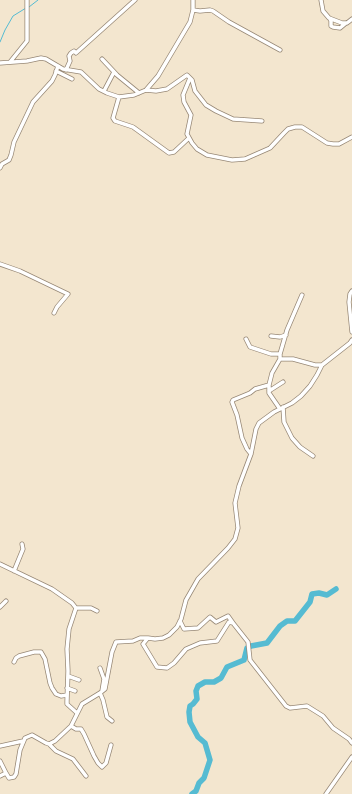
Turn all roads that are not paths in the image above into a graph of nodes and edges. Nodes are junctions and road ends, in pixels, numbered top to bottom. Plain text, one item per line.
1 (27, 0) edge
2 (135, 0) edge
3 (192, 0) edge
4 (321, 0) edge
5 (193, 10) junction
6 (330, 18) junction
7 (352, 19) edge
8 (346, 23) junction
9 (280, 50) dead end
10 (102, 59) dead end
11 (10, 62) junction
12 (0, 63) edge
13 (58, 66) junction
14 (66, 70) junction
15 (56, 71) junction
16 (114, 72) junction
17 (72, 78) dead end
18 (190, 78) junction
19 (146, 90) junction
20 (104, 91) junction
21 (140, 93) junction
22 (118, 97) junction
23 (262, 121) dead end
24 (189, 138) junction
25 (352, 138) edge
26 (0, 168) edge
27 (0, 264) edge
28 (352, 290) edge
29 (302, 295) dead end
30 (351, 299) edge
31 (54, 313) dead end
32 (352, 332) edge
33 (286, 335) junction
34 (271, 336) dead end
35 (246, 339) dead end
36 (352, 340) edge
37 (280, 354) junction
38 (280, 359) junction
39 (322, 365) junction
40 (283, 382) dead end
41 (269, 385) junction
42 (269, 391) junction
43 (281, 408) junction
44 (251, 454) junction
45 (313, 456) dead end
46 (22, 544) dead end
47 (0, 564) edge
48 (14, 571) junction
49 (6, 601) dead end
50 (0, 607) edge
51 (76, 608) junction
52 (97, 611) dead end
53 (180, 621) junction
54 (233, 623) junction
55 (148, 638) junction
56 (14, 662) dead end
57 (100, 668) dead end
58 (68, 676) junction
59 (79, 680) dead end
60 (67, 688) junction
61 (75, 691) dead end
62 (101, 692) junction
63 (67, 695) junction
64 (77, 713) junction
65 (112, 721) dead end
66 (71, 726) junction
67 (23, 741) junction
68 (352, 743) edge
69 (49, 744) junction
70 (111, 745) dead end
71 (0, 746) edge
72 (352, 756) edge
73 (0, 761) edge
74 (6, 773) junction
75 (0, 776) edge
76 (86, 776) dead end
77 (326, 794) edge

1 - 11 street
2 - 14 street
3 - 5 street
4 - 6 street
5 - 9 street
5 - 19 street
6 - 8 street
6 - 8 street
7 - 8 street
10 - 16 street
11 - 12 street
11 - 13 street
13 - 14 street
13 - 15 street
14 - 20 street
15 - 17 street
15 - 26 street
16 - 20 street
16 - 21 street
18 - 19 street
18 - 23 street
18 - 24 street
19 - 21 street
20 - 22 street
21 - 22 street
22 - 24 street
24 - 25 street
27 - 31 street
28 - 30 street
29 - 33 street
30 - 32 street
33 - 34 street
33 - 37 street
35 - 37 street
36 - 39 street
37 - 38 street
38 - 39 street
38 - 41 street
39 - 43 street
40 - 42 street
41 - 42 street
41 - 44 street
42 - 43 street
43 - 44 street
43 - 45 street
44 - 53 street
46 - 48 street
47 - 48 street
48 - 51 street
49 - 50 street
51 - 52 street
51 - 58 street
53 - 54 street
53 - 55 street
54 - 55 street
54 - 68 street
55 - 62 street
56 - 63 street
57 - 62 street
58 - 59 street
58 - 60 street
60 - 61 street
60 - 63 street
62 - 64 street
62 - 65 street
63 - 64 street
64 - 66 street
66 - 69 street
66 - 70 street
67 - 69 street
67 - 71 street
67 - 74 street
69 - 76 street
72 - 77 street
73 - 74 street
74 - 75 street

